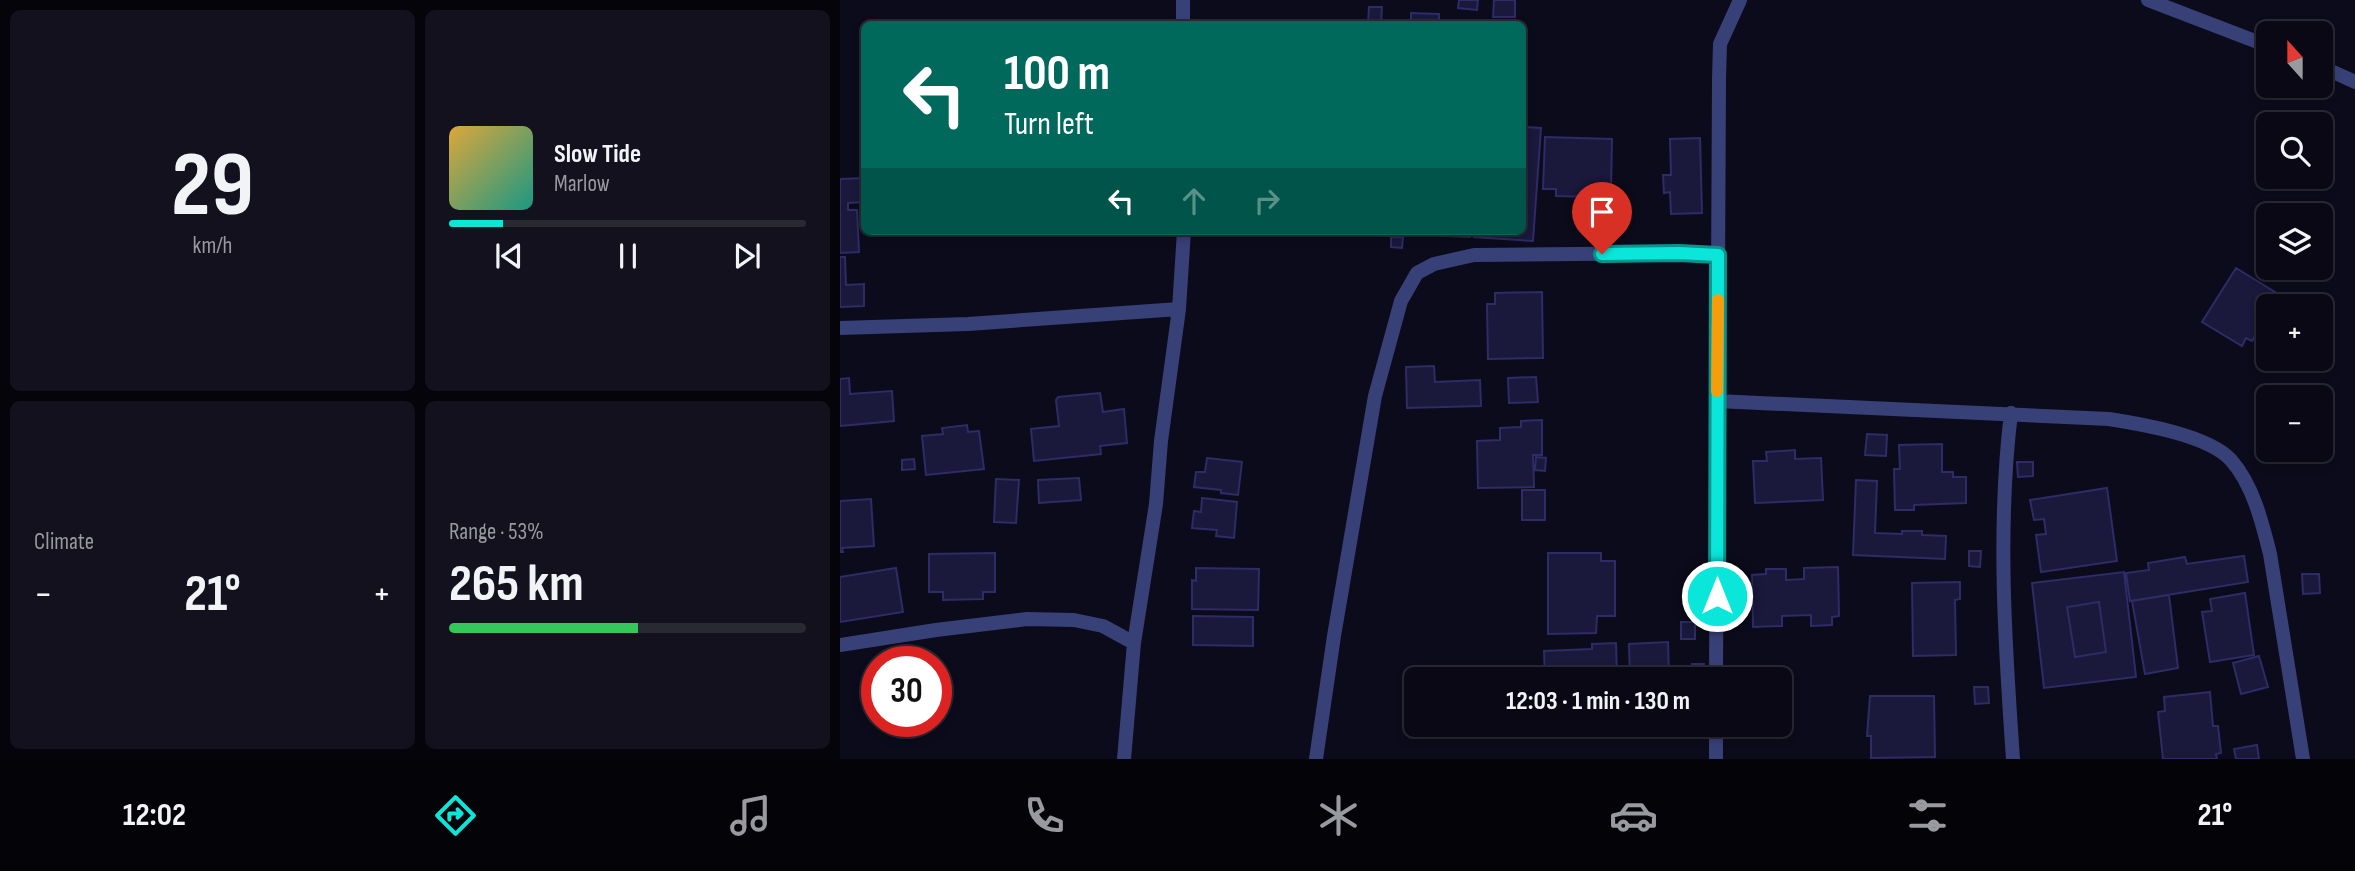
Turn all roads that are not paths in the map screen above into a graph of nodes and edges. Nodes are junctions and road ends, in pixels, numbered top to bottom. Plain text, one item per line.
1 (1183, 0) edge
2 (1740, 0) edge
3 (2148, 0) edge
4 (1183, 21) edge
5 (2256, 41) edge
6 (2333, 72) edge
7 (2355, 82) edge
8 (1184, 235) edge
9 (1718, 255) junction
10 (1179, 309) junction
11 (840, 328) edge
12 (1717, 401) junction
13 (2011, 413) junction
14 (1133, 643) junction
15 (840, 645) edge
16 (1716, 667) edge
17 (1716, 737) edge
18 (1124, 759) edge
19 (1316, 759) edge
20 (1716, 759) edge
21 (2013, 759) edge
22 (2303, 759) edge

1 - 4 street
2 - 9 street
3 - 5 street
6 - 7 street
8 - 10 street
9 - 12 street
9 - 19 street
10 - 11 street
10 - 14 street
12 - 13 street
12 - 16 street
13 - 21 street
13 - 22 street
14 - 15 street
14 - 18 street
17 - 20 street

